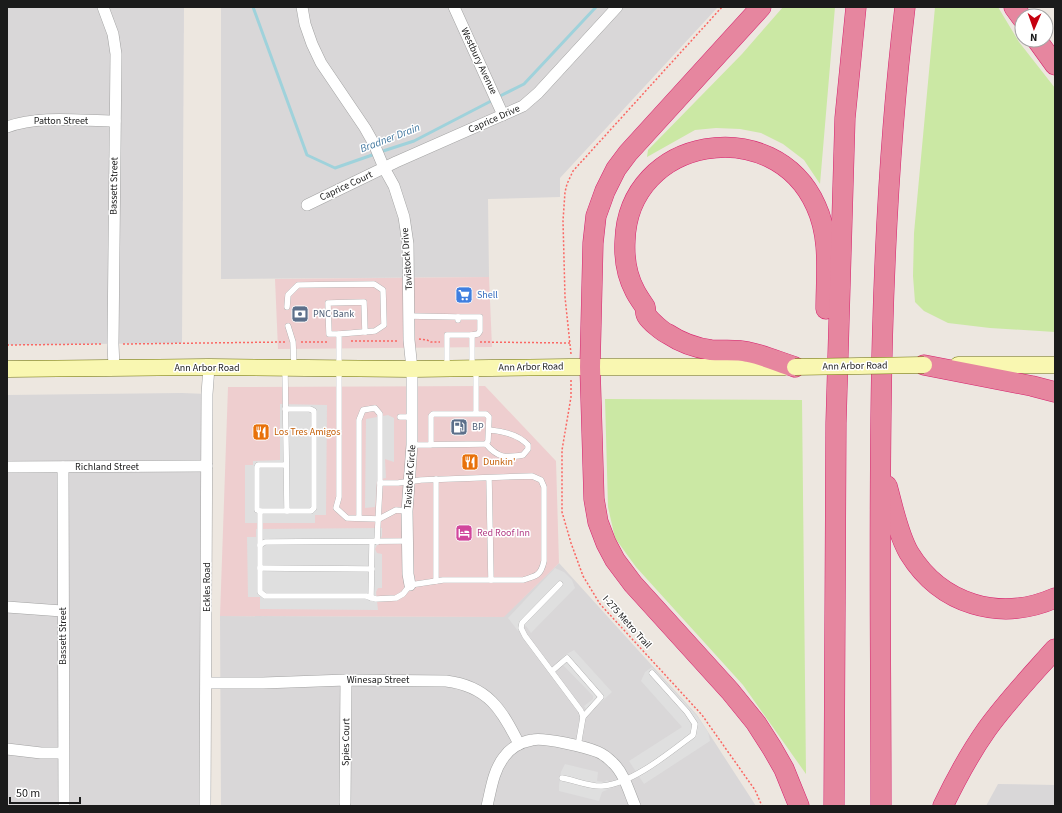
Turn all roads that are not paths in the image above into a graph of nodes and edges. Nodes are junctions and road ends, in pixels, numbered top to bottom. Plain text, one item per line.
1 (103, 7) edge
2 (302, 7) edge
3 (454, 7) edge
4 (761, 7) edge
5 (856, 7) edge
6 (905, 7) edge
7 (611, 9) edge
8 (1043, 48) edge
9 (1055, 65) edge
10 (504, 114) junction
11 (115, 121) junction
12 (7, 127) edge
13 (384, 168) junction
14 (307, 205) dead end
15 (287, 306) dead end
16 (409, 316) junction
17 (288, 326) dead end
18 (365, 332) junction
19 (340, 334) junction
20 (472, 335) junction
21 (1055, 365) edge
22 (924, 366) junction
23 (209, 367) junction
24 (590, 367) junction
25 (795, 367) junction
26 (114, 368) junction
27 (289, 368) junction
28 (339, 368) junction
29 (447, 368) junction
30 (474, 368) junction
31 (7, 369) edge
32 (412, 369) junction
33 (1055, 392) edge
34 (285, 409) junction
35 (476, 413) junction
36 (400, 417) dead end
37 (412, 417) junction
38 (836, 423) junction
39 (488, 430) junction
40 (431, 444) junction
41 (486, 444) junction
42 (412, 445) junction
43 (286, 465) junction
44 (207, 466) junction
45 (7, 467) edge
46 (63, 467) junction
47 (880, 467) junction
48 (489, 478) junction
49 (436, 479) junction
50 (409, 481) junction
51 (380, 483) junction
52 (260, 511) junction
53 (287, 511) junction
54 (407, 511) junction
55 (359, 518) junction
56 (379, 519) junction
57 (407, 541) junction
58 (374, 542) junction
59 (260, 544) junction
60 (260, 568) junction
61 (372, 569) junction
62 (490, 580) junction
63 (436, 581) junction
64 (560, 584) dead end
65 (410, 585) junction
66 (371, 598) junction
67 (1055, 598) edge
68 (7, 607) edge
69 (62, 611) junction
70 (1055, 649) edge
71 (552, 671) junction
72 (652, 673) dead end
73 (346, 680) junction
74 (207, 683) junction
75 (583, 717) junction
76 (519, 744) junction
77 (578, 746) junction
78 (7, 749) edge
79 (63, 753) junction
80 (562, 778) dead end
81 (624, 781) junction
82 (345, 804) dead end
83 (64, 806) edge
84 (205, 806) edge
85 (487, 806) edge
86 (635, 806) edge
87 (799, 806) edge
88 (834, 806) edge
89 (881, 806) edge
90 (943, 806) edge

1 - 11 street, Bassett Street
2 - 13 street, Tavistock Drive
3 - 10 street, Westbury Avenue
4 - 24 highway
5 - 38 highway
6 - 47 highway
7 - 10 street, Caprice Drive
8 - 9 highway
10 - 13 street, Caprice Drive
11 - 12 street, Patton Street
11 - 26 street, Bassett Street
13 - 14 street, Caprice Court
13 - 16 street, Tavistock Drive
15 - 18 lane
16 - 20 lane
16 - 32 street, Tavistock Drive
17 - 27 lane
18 - 19 lane
18 - 19 lane
19 - 28 lane
20 - 29 lane
20 - 30 lane
21 - 22 main road, Ann Arbor Road
22 - 25 main road, Ann Arbor Road, bridge
22 - 33 highway
23 - 26 main road, Ann Arbor Road
23 - 27 main road, Ann Arbor Road
23 - 44 street, Eckles Road
24 - 25 main road, Ann Arbor Road
24 - 30 main road, Ann Arbor Road
24 - 87 highway
25 - 38 highway
26 - 31 main road, Ann Arbor Road
27 - 28 main road, Ann Arbor Road
27 - 34 lane
28 - 32 main road, Ann Arbor Road
28 - 55 lane
29 - 30 main road, Ann Arbor Road
29 - 32 main road, Ann Arbor Road
30 - 35 lane
32 - 37 street, Tavistock Circle
34 - 43 lane
34 - 53 lane
35 - 39 lane
35 - 40 lane
36 - 37 lane
37 - 42 street, Tavistock Circle
38 - 88 highway
39 - 41 lane
39 - 41 lane
40 - 41 lane
40 - 42 lane
42 - 50 street, Tavistock Circle
43 - 52 lane
43 - 53 lane
44 - 46 street, Richland Street
44 - 74 street, Eckles Road
45 - 46 street, Richland Street
46 - 69 street, Bassett Street
47 - 67 highway
47 - 89 highway
48 - 49 lane
48 - 62 lane
48 - 62 lane
49 - 50 lane
49 - 63 lane
50 - 51 lane
50 - 54 street, Tavistock Circle
51 - 55 lane
51 - 56 lane
52 - 53 lane
52 - 59 lane
54 - 56 lane
54 - 57 street, Tavistock Circle
55 - 56 lane
56 - 58 lane
57 - 58 lane
57 - 65 street, Tavistock Circle
58 - 59 lane
58 - 61 lane
59 - 60 lane
60 - 61 lane
60 - 66 lane
61 - 66 lane
62 - 63 lane
63 - 65 lane
64 - 71 lane
65 - 66 lane
68 - 69 street
69 - 79 street, Bassett Street
70 - 90 highway
71 - 75 lane
71 - 75 lane
72 - 81 lane
73 - 74 street, Winesap Street
73 - 76 street, Winesap Street
73 - 82 street, Spies Court
74 - 84 street, Eckles Road
75 - 77 lane
76 - 77 street
76 - 85 street
77 - 81 street
78 - 79 street
79 - 83 street, Bassett Street
80 - 81 lane
81 - 86 street

